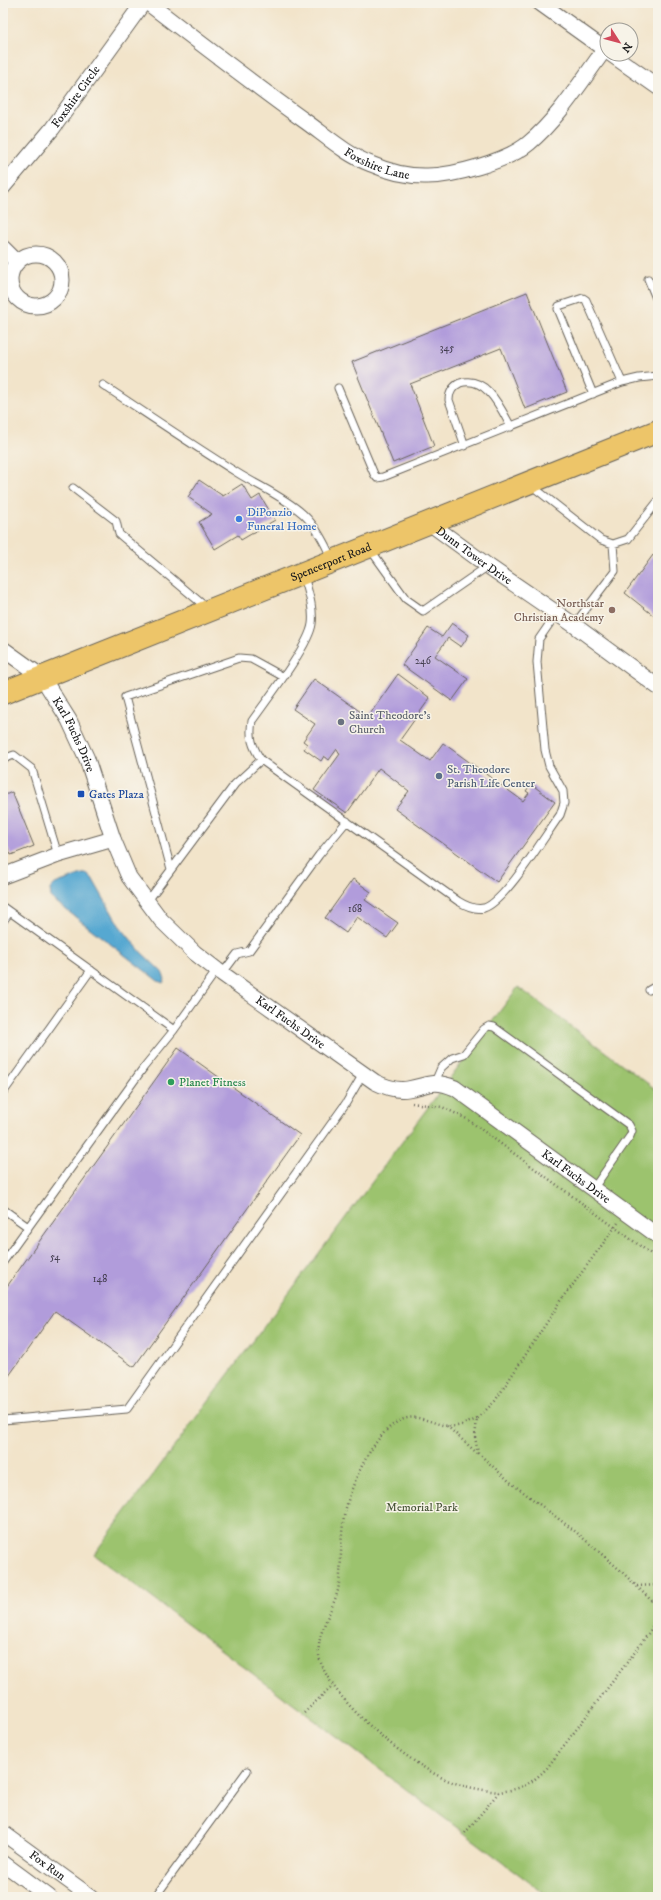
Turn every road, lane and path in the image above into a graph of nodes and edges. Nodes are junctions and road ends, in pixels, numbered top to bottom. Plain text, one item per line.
1 (143, 3) edge
2 (148, 3) edge
3 (540, 3) edge
4 (599, 46) edge
5 (600, 62) edge
6 (622, 62) edge
7 (658, 87) edge
8 (3, 187) edge
9 (3, 248) edge
10 (16, 262) dead end
11 (648, 279) dead end
12 (658, 303) edge
13 (658, 376) edge
14 (622, 382) junction
15 (103, 385) dead end
16 (338, 388) dead end
17 (593, 394) junction
18 (511, 427) junction
19 (658, 431) edge
20 (465, 446) junction
21 (527, 482) junction
22 (73, 488) dead end
23 (658, 501) edge
24 (428, 522) junction
25 (613, 544) junction
26 (368, 546) junction
27 (332, 560) junction
28 (488, 566) junction
29 (303, 572) junction
30 (209, 609) junction
31 (557, 613) junction
32 (574, 624) junction
33 (3, 649) edge
34 (282, 676) junction
35 (42, 677) junction
36 (658, 686) edge
37 (3, 693) edge
38 (3, 759) edge
39 (260, 760) junction
40 (347, 821) junction
41 (113, 839) junction
42 (58, 855) junction
43 (171, 869) junction
44 (4, 874) edge
45 (147, 902) junction
46 (3, 907) edge
47 (10, 912) junction
48 (3, 921) edge
49 (91, 970) junction
50 (220, 972) junction
51 (658, 985) edge
52 (649, 990) dead end
53 (174, 1030) junction
54 (363, 1074) junction
55 (435, 1082) junction
56 (408, 1089) junction
57 (3, 1093) edge
58 (593, 1189) junction
59 (3, 1209) edge
60 (626, 1213) junction
61 (28, 1227) junction
62 (614, 1228) junction
63 (658, 1236) edge
64 (658, 1259) edge
65 (3, 1262) edge
66 (477, 1419) junction
67 (3, 1420) edge
68 (447, 1426) junction
69 (478, 1453) junction
70 (637, 1586) junction
71 (658, 1586) edge
72 (658, 1607) edge
73 (658, 1614) edge
74 (333, 1685) junction
75 (304, 1713) dead end
76 (247, 1771) dead end
77 (499, 1792) junction
78 (3, 1833) edge
79 (464, 1833) dead end
80 (3, 1863) edge
81 (49, 1897) edge
82 (91, 1897) edge
83 (155, 1897) edge

1 - 8 street, Foxshire Circle
2 - 5 street, Foxshire Lane
3 - 4 street
6 - 7 street
9 - 10 street
11 - 12 lane
13 - 14 lane
14 - 17 lane
14 - 17 lane
15 - 27 lane
16 - 20 lane
17 - 18 lane
18 - 20 lane
18 - 20 lane
19 - 21 main road, Spencerport Road
21 - 24 main road, Spencerport Road
21 - 25 lane
22 - 30 lane
23 - 25 lane
24 - 26 main road, Spencerport Road
24 - 28 street, Dunn Tower Drive
25 - 32 lane
26 - 27 main road, Spencerport Road
26 - 28 lane
27 - 29 main road, Spencerport Road
28 - 31 street, Dunn Tower Drive
29 - 30 main road, Spencerport Road
29 - 34 lane
30 - 35 main road, Spencerport Road
31 - 32 street, Dunn Tower Drive
31 - 40 lane
32 - 36 street, Dunn Tower Drive
33 - 35 street
34 - 39 lane
34 - 43 lane
35 - 37 main road, Spencerport Road
35 - 41 street, Karl Fuchs Drive
38 - 42 lane
39 - 40 lane
39 - 43 lane
40 - 50 lane
41 - 42 street
41 - 45 street, Karl Fuchs Drive
42 - 44 street
43 - 45 lane
45 - 50 street, Karl Fuchs Drive
46 - 47 lane
47 - 48 lane
47 - 49 lane
49 - 53 lane
49 - 57 lane
50 - 53 lane
50 - 54 street, Karl Fuchs Drive
51 - 52 lane
53 - 61 lane
54 - 56 street, Karl Fuchs Drive
54 - 67 lane
55 - 56 street, Karl Fuchs Drive
55 - 58 street, Karl Fuchs Drive
55 - 58 lane
56 - 62 path
58 - 60 street, Karl Fuchs Drive
59 - 61 lane
60 - 62 path
60 - 63 street, Karl Fuchs Drive
61 - 65 lane
62 - 64 path
62 - 66 path
66 - 68 path
66 - 69 path
68 - 69 path
68 - 74 path
69 - 70 path
70 - 71 path
70 - 72 path
73 - 77 path
74 - 75 path
74 - 77 path
76 - 83 lane
77 - 79 path
78 - 82 street, Fox Run
80 - 81 street

